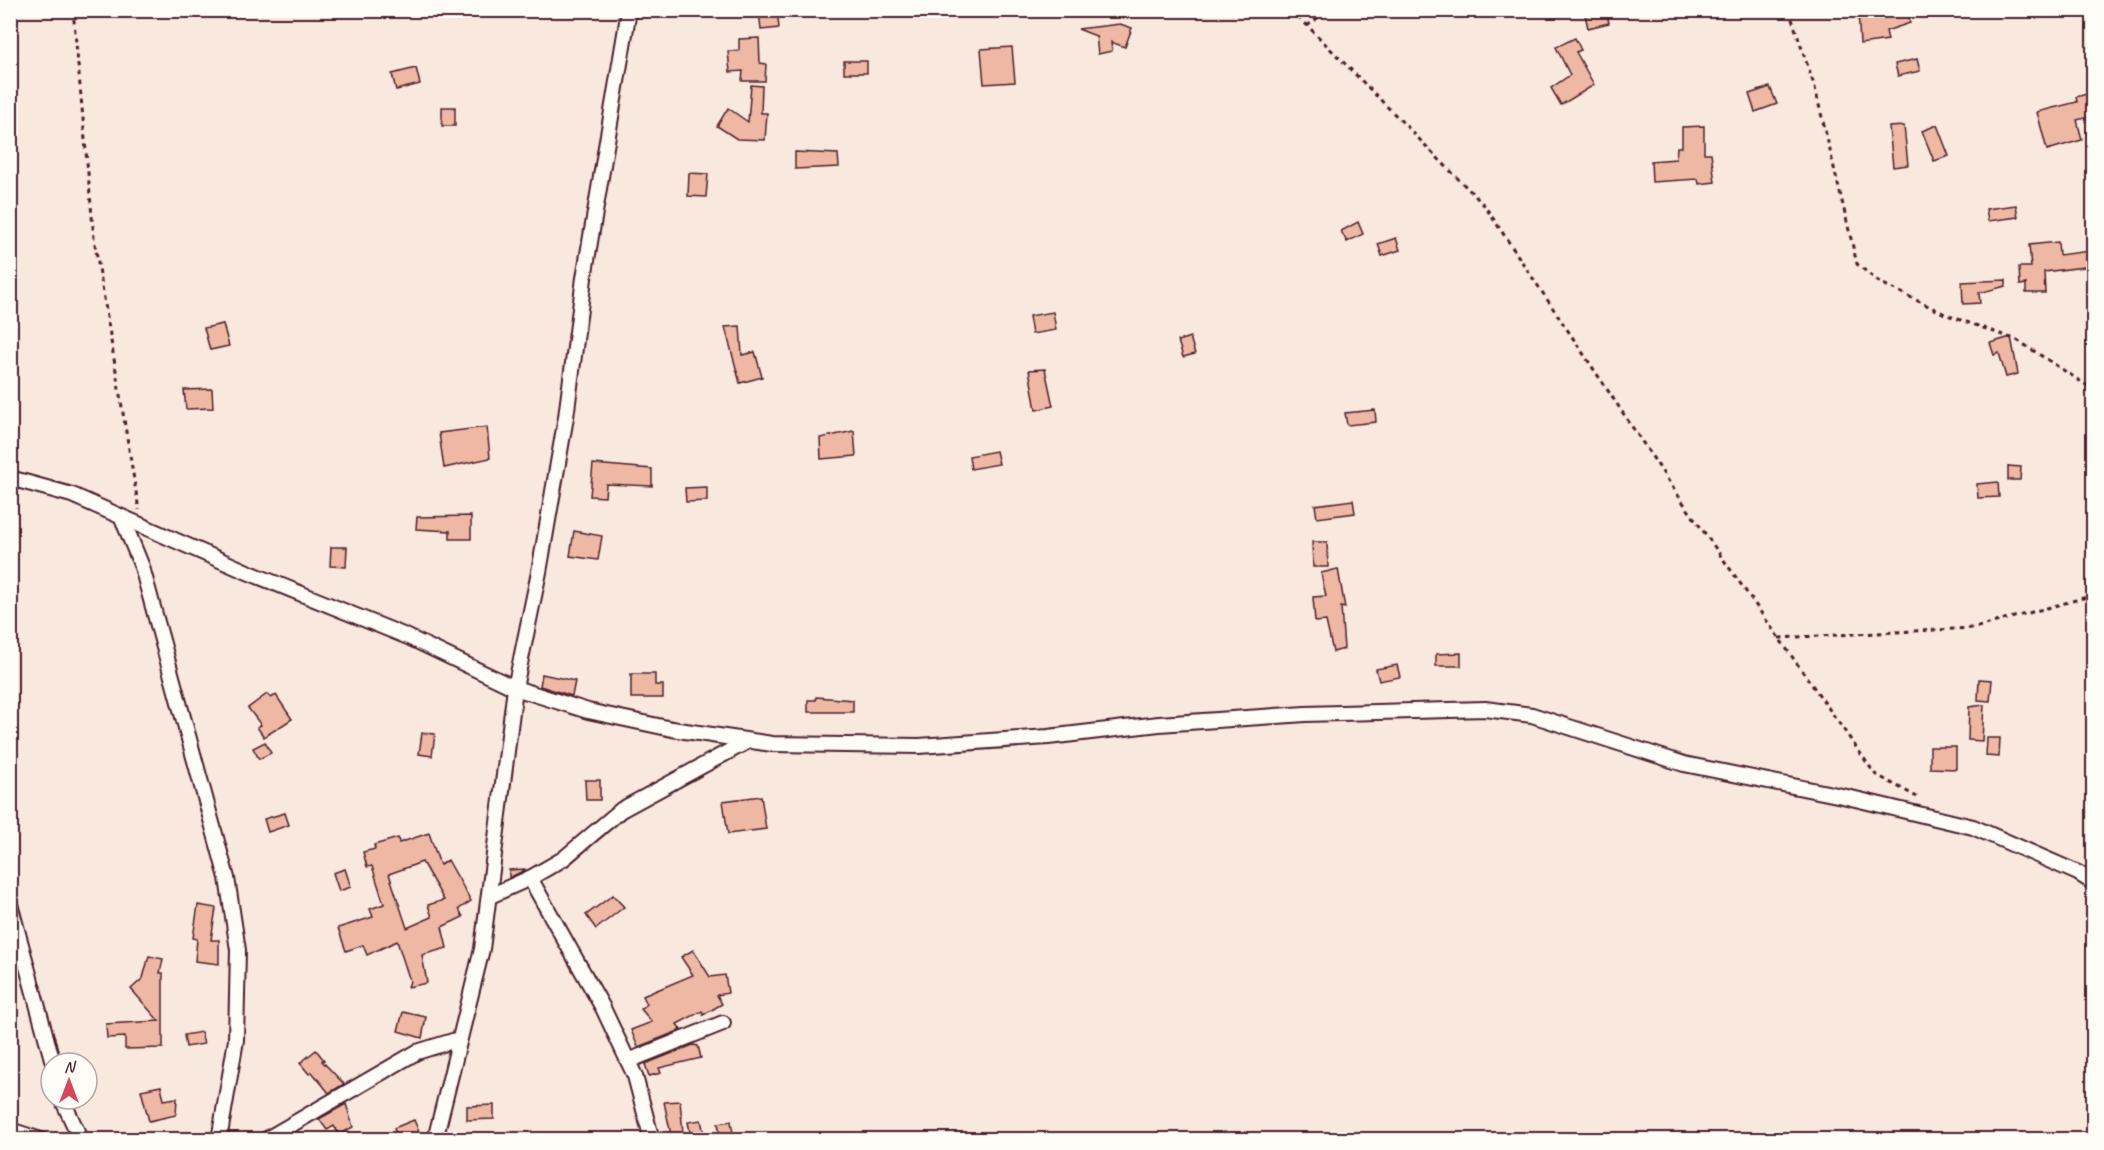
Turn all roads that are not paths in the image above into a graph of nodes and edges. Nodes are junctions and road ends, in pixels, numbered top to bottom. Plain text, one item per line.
1 (628, 10) edge
2 (10, 478) edge
3 (122, 518) junction
4 (515, 688) junction
5 (748, 741) junction
6 (530, 878) junction
7 (2094, 883) edge
8 (490, 896) junction
9 (10, 904) edge
10 (723, 1023) dead end
11 (459, 1039) junction
12 (50, 1051) edge
13 (628, 1061) junction
14 (68, 1111) edge
15 (10, 1130) edge
16 (41, 1140) edge
17 (81, 1140) edge
18 (219, 1140) edge
19 (265, 1140) edge
20 (435, 1140) edge
21 (652, 1140) edge

1 - 4 street
2 - 3 street
3 - 4 street
3 - 18 street
4 - 5 street
4 - 8 street
5 - 6 street
5 - 7 street
6 - 8 street
6 - 13 street
8 - 11 street
9 - 12 street
10 - 13 street
11 - 19 street
11 - 20 street
13 - 21 street
14 - 17 street
15 - 16 street

